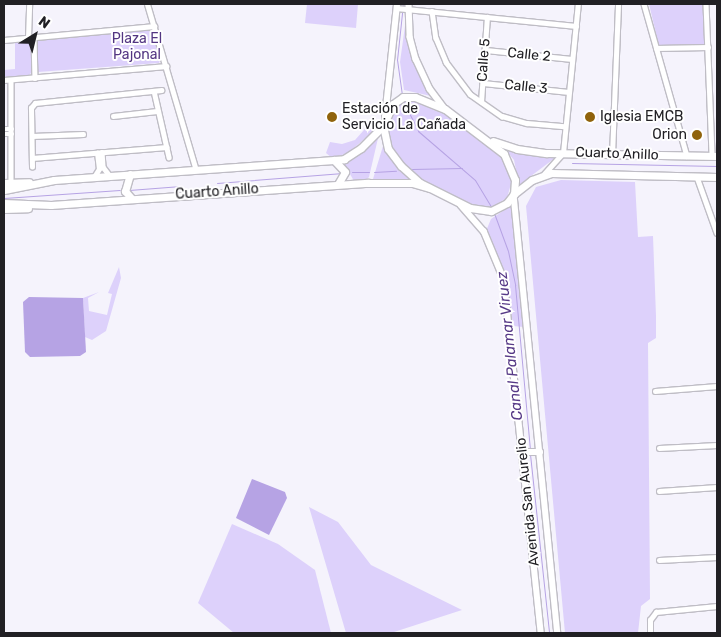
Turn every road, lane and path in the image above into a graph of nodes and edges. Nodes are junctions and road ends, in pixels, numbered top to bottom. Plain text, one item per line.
1 (29, 4) edge
2 (147, 4) edge
3 (578, 4) edge
4 (618, 4) edge
5 (644, 4) edge
6 (706, 4) edge
7 (397, 7) edge
8 (407, 7) edge
9 (432, 12) junction
10 (487, 17) junction
11 (154, 26) junction
12 (576, 26) junction
13 (31, 38) junction
14 (4, 40) edge
15 (708, 47) junction
16 (656, 48) junction
17 (486, 50) junction
18 (570, 59) junction
19 (166, 66) junction
20 (35, 78) junction
21 (4, 80) edge
22 (11, 80) junction
23 (483, 83) junction
24 (161, 90) dead end
25 (154, 91) junction
26 (566, 92) junction
27 (480, 102) junction
28 (445, 109) junction
29 (158, 111) junction
30 (113, 116) dead end
31 (385, 117) junction
32 (383, 126) junction
33 (564, 126) junction
34 (4, 129) edge
35 (12, 132) junction
36 (4, 134) edge
37 (83, 134) dead end
38 (32, 136) junction
39 (488, 139) junction
40 (166, 147) junction
41 (100, 152) junction
42 (563, 153) junction
43 (612, 155) junction
44 (687, 156) junction
45 (715, 156) edge
46 (168, 157) dead end
47 (32, 158) junction
48 (334, 160) junction
49 (32, 167) dead end
50 (196, 170) junction
51 (130, 174) junction
52 (542, 175) junction
53 (110, 176) junction
54 (93, 177) junction
55 (697, 177) junction
56 (717, 177) edge
57 (54, 180) junction
58 (8, 183) edge
59 (336, 184) junction
60 (429, 188) junction
61 (4, 190) edge
62 (514, 194) junction
63 (131, 198) junction
64 (4, 202) edge
65 (51, 205) junction
66 (460, 205) junction
67 (4, 209) edge
68 (717, 233) edge
69 (717, 386) edge
70 (654, 391) dead end
71 (717, 445) edge
72 (659, 448) dead end
73 (537, 452) junction
74 (525, 453) junction
75 (717, 486) edge
76 (659, 491) dead end
77 (717, 557) edge
78 (659, 560) dead end
79 (717, 606) edge
80 (541, 633) edge
81 (558, 633) edge
82 (650, 633) edge

1 - 13 street
2 - 11 street
3 - 12 street
4 - 43 street
5 - 16 street
6 - 15 street
7 - 8 street
7 - 31 main road
8 - 9 street
8 - 28 main road
9 - 10 street
9 - 27 street
10 - 12 street
10 - 17 street, Calle 5
11 - 13 street
11 - 19 street
12 - 18 street
13 - 14 street
13 - 20 street
15 - 16 street
15 - 45 street
16 - 44 street
17 - 18 street, Calle 2
17 - 23 street, Calle 5
18 - 26 street
19 - 20 street
19 - 50 street
20 - 22 street
21 - 22 street
22 - 35 street
23 - 26 street, Calle 3
23 - 27 street, Calle 5
24 - 25 street
25 - 29 street
25 - 38 street
26 - 33 street
27 - 33 street
28 - 31 highway
28 - 39 highway
29 - 30 street
29 - 40 street
31 - 32 highway
32 - 48 highway, Cuarto Anillo
32 - 60 highway
33 - 42 street
34 - 35 street
35 - 36 street
35 - 58 street
37 - 38 street
38 - 47 street
39 - 42 highway, Cuarto Anillo
39 - 62 highway
40 - 41 street
40 - 46 street
41 - 47 street
41 - 53 street
41 - 54 street
42 - 43 highway, Cuarto Anillo
42 - 52 street
43 - 44 highway, Cuarto Anillo
44 - 45 highway, Cuarto Anillo
47 - 49 street
48 - 50 highway, Cuarto Anillo
48 - 59 highway
50 - 51 highway, Cuarto Anillo
51 - 53 highway, Cuarto Anillo
51 - 63 highway
52 - 55 highway, Cuarto Anillo
52 - 62 highway
53 - 54 highway, Cuarto Anillo
54 - 57 highway, Cuarto Anillo
55 - 56 highway, Cuarto Anillo
55 - 68 street
57 - 58 highway
57 - 61 highway, Cuarto Anillo
59 - 60 highway, Cuarto Anillo
59 - 63 highway, Cuarto Anillo
60 - 66 highway
62 - 66 highway
62 - 73 main road, Avenida San Aurelio
63 - 65 highway, Cuarto Anillo
64 - 65 highway, Cuarto Anillo
65 - 67 highway
66 - 74 main road, Avenida San Aurelio
69 - 70 street
71 - 72 street
73 - 74 main road
73 - 81 main road, Avenida San Aurelio
74 - 80 main road, Avenida San Aurelio
75 - 76 street
77 - 78 street
79 - 82 street

